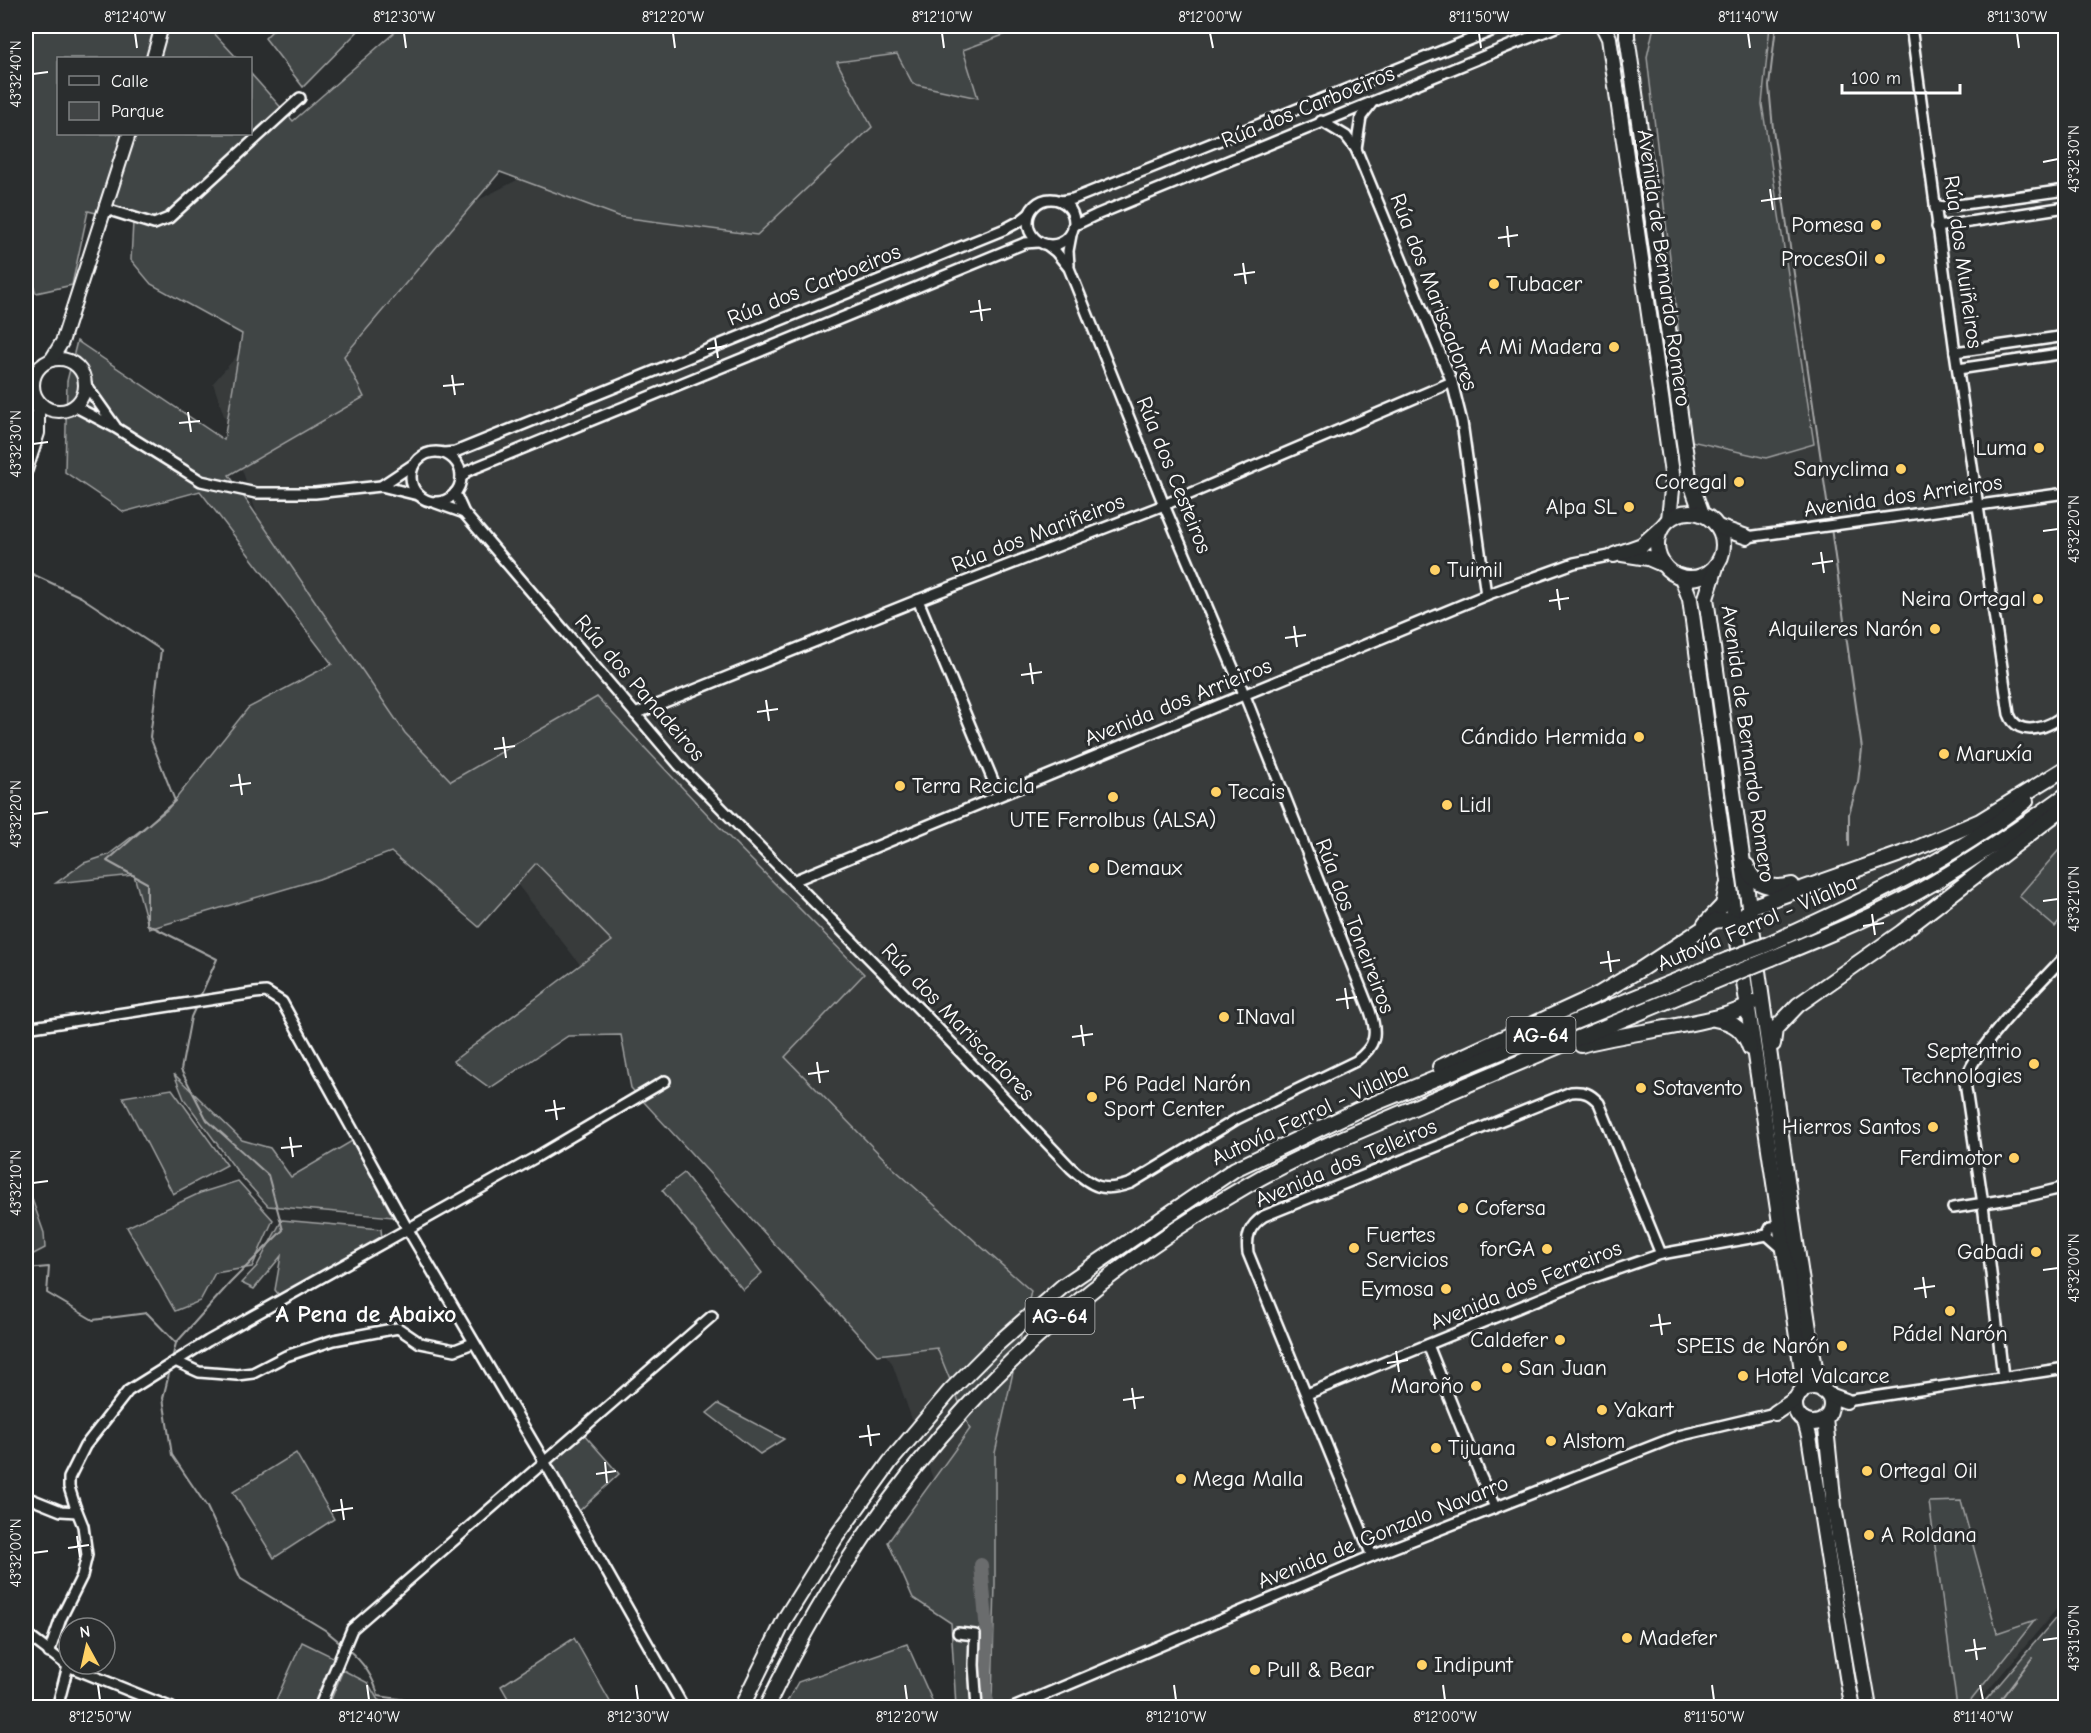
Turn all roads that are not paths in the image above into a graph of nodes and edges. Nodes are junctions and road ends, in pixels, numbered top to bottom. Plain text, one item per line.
1 (162, 26) edge
2 (1504, 26) edge
3 (1558, 26) edge
4 (1603, 26) edge
5 (1628, 26) edge
6 (1911, 26) edge
7 (153, 57) edge
8 (300, 98) dead end
9 (1375, 101) junction
10 (1322, 122) junction
11 (129, 135) edge
12 (1356, 149) junction
13 (2066, 190) edge
14 (1061, 201) junction
15 (1963, 205) junction
16 (2066, 207) edge
17 (1935, 208) junction
18 (105, 209) junction
19 (1029, 214) junction
20 (1957, 224) junction
21 (1938, 227) junction
22 (1073, 228) junction
23 (1042, 243) junction
24 (1069, 268) junction
25 (2066, 336) edge
26 (62, 342) junction
27 (1980, 349) junction
28 (1955, 352) junction
29 (2066, 353) edge
30 (51, 360) junction
31 (73, 362) junction
32 (1980, 365) junction
33 (1958, 369) junction
34 (1452, 382) junction
35 (86, 385) junction
36 (38, 401) junction
37 (74, 406) junction
38 (59, 411) junction
39 (116, 428) junction
40 (38, 433) junction
41 (444, 453) junction
42 (414, 464) junction
43 (26, 470) edge
44 (461, 478) junction
45 (381, 486) junction
46 (455, 493) junction
47 (2066, 493) edge
48 (418, 495) junction
49 (434, 502) junction
50 (1978, 504) junction
51 (1164, 505) junction
52 (464, 513) junction
53 (1702, 514) junction
54 (1666, 522) junction
55 (1718, 526) junction
56 (1747, 537) junction
57 (1614, 555) junction
58 (1719, 561) junction
59 (1662, 564) junction
60 (1682, 578) junction
61 (1486, 595) junction
62 (918, 600) junction
63 (1245, 696) junction
64 (2066, 713) edge
65 (635, 714) junction
66 (2066, 768) edge
67 (999, 795) junction
68 (2066, 795) edge
69 (2066, 806) edge
70 (1739, 835) junction
71 (1724, 836) junction
72 (1866, 866) junction
73 (794, 881) junction
74 (1750, 909) junction
75 (1738, 928) junction
76 (1699, 930) junction
77 (1753, 934) junction
78 (2066, 955) edge
79 (1755, 999) junction
80 (1798, 1005) junction
81 (1710, 1018) junction
82 (26, 1028) edge
83 (1488, 1076) junction
84 (1773, 1076) junction
85 (1759, 1078) junction
86 (665, 1081) dead end
87 (1235, 1169) junction
88 (1097, 1187) joint
89 (2066, 1187) edge
90 (1983, 1204) junction
91 (1953, 1208) dead end
92 (1780, 1225) junction
93 (407, 1228) junction
94 (1794, 1229) junction
95 (1767, 1235) junction
96 (1784, 1250) junction
97 (1661, 1254) junction
98 (712, 1316) dead end
99 (473, 1343) junction
100 (1428, 1345) junction
101 (173, 1364) junction
102 (2066, 1368) edge
103 (2003, 1377) junction
104 (1825, 1393) junction
105 (1307, 1394) junction
106 (1799, 1395) junction
107 (1846, 1401) junction
108 (1775, 1413) junction
109 (1827, 1413) junction
110 (1801, 1418) junction
111 (544, 1461) junction
112 (26, 1497) edge
113 (1495, 1507) junction
114 (77, 1512) junction
115 (1372, 1556) junction
116 (26, 1634) edge
117 (958, 1634) dead end
118 (49, 1653) junction
119 (57, 1658) edge
120 (65, 1676) edge
121 (93, 1676) edge
122 (57, 1707) edge
123 (172, 1707) edge
124 (319, 1707) edge
125 (684, 1707) edge
126 (741, 1707) edge
127 (766, 1707) edge
128 (976, 1707) edge
129 (1013, 1707) edge
130 (1853, 1707) edge
131 (1869, 1707) edge

1 - 7 main road
2 - 14 street, Rúa dos Carboeiros
3 - 9 street, Rúa dos Carboeiros
4 - 54 highway, Avenida de Bernardo Romero
5 - 53 highway, Avenida de Bernardo Romero
6 - 17 street, Rúa dos Muiñeiros
8 - 18 street
9 - 10 street, Rúa dos Carboeiros
9 - 12 street
10 - 12 street, Rúa dos Mariscadores
10 - 22 street, Rúa dos Carboeiros
11 - 18 main road
12 - 34 street, Rúa dos Mariscadores
13 - 15 street
14 - 19 street, Rúa dos Carboeiros
14 - 22 street
15 - 17 street
15 - 20 street
16 - 20 street
17 - 21 street, Rúa dos Muiñeiros
18 - 26 main road
19 - 23 street
19 - 41 street, Rúa dos Carboeiros
20 - 21 street
21 - 28 street, Rúa dos Muiñeiros
22 - 23 street, Rúa dos Carboeiros
22 - 24 street, Rúa dos Cesteiros
23 - 24 street, Rúa dos Cesteiros
23 - 44 street, Rúa dos Carboeiros
24 - 51 street, Rúa dos Cesteiros
25 - 27 street
26 - 30 main road
26 - 31 main road
27 - 28 street
27 - 32 street
28 - 33 street, Rúa dos Muiñeiros
29 - 32 street
30 - 31 main road
30 - 36 main road
31 - 35 main road
32 - 33 street
33 - 50 street, Rúa dos Muiñeiros
34 - 51 street, Rúa dos Mariñeiros
34 - 61 street, Rúa dos Mariscadores
35 - 37 main road
35 - 39 street
36 - 38 main road
36 - 40 main road
37 - 38 main road
37 - 39 street
38 - 40 main road
39 - 45 street
40 - 43 main road
41 - 42 street, Rúa dos Carboeiros
41 - 44 street
42 - 45 street, Rúa dos Carboeiros
42 - 48 street
44 - 46 street
45 - 48 street
46 - 49 street
46 - 52 street, Rúa dos Panadeiros
47 - 50 street, Avenida dos Arrieiros
48 - 49 street
49 - 52 street, Rúa dos Panadeiros
50 - 56 street, Avenida dos Arrieiros
50 - 64 street, Rúa dos Muiñeiros
51 - 62 street, Rúa dos Mariñeiros
51 - 63 street, Rúa dos Cesteiros
52 - 65 street, Rúa dos Panadeiros
53 - 54 highway
53 - 55 highway
54 - 57 highway
54 - 59 highway
55 - 56 highway
55 - 58 highway
56 - 58 highway
57 - 59 highway
57 - 61 street, Avenida dos Arrieiros
58 - 60 highway
58 - 70 highway, Avenida de Bernardo Romero
59 - 60 highway
60 - 71 highway, Avenida de Bernardo Romero
61 - 63 street, Avenida dos Arrieiros
62 - 65 street, Rúa dos Mariñeiros
62 - 67 street
63 - 67 street, Avenida dos Arrieiros
63 - 88 street, Rúa dos Toneireiros
65 - 73 street, Rúa dos Panadeiros
66 - 72 highway
66 - 87 highway, Autovía Ferrol - Vilalba / AG-64, bridge
67 - 73 street, Avenida dos Arrieiros
68 - 83 highway, Autovía Ferrol - Vilalba / AG-64, bridge
69 - 80 highway
70 - 72 highway
70 - 74 highway, Avenida de Bernardo Romero
71 - 75 highway, Avenida de Bernardo Romero
71 - 76 highway
72 - 74 highway
73 - 88 street, Rúa dos Mariscadores
74 - 75 highway
74 - 77 highway, Avenida de Bernardo Romero
75 - 76 highway
75 - 77 highway
75 - 79 highway, Avenida de Bernardo Romero
76 - 87 highway
77 - 79 highway, Avenida de Bernardo Romero
78 - 90 street
79 - 80 highway
79 - 81 highway
79 - 84 highway, Avenida de Bernardo Romero
79 - 85 highway, Avenida de Bernardo Romero
80 - 84 highway
81 - 83 highway
81 - 85 highway
82 - 93 street
83 - 127 highway, Autovía Ferrol - Vilalba / AG-64
84 - 94 highway, Avenida de Bernardo Romero
85 - 92 highway, Avenida de Bernardo Romero
86 - 93 street
87 - 126 highway, Autovía Ferrol - Vilalba / AG-64
89 - 90 street
90 - 91 street
90 - 103 street
92 - 94 street
92 - 95 street
92 - 96 highway, Avenida de Bernardo Romero
93 - 99 street
93 - 101 street
94 - 104 highway, Avenida de Bernardo Romero
95 - 96 street
95 - 97 street, Avenida dos Ferreiros
96 - 106 highway, Avenida de Bernardo Romero
97 - 100 street, Avenida dos Ferreiros
97 - 105 street, Avenida dos Telleiros
98 - 111 street
99 - 101 street
99 - 111 street
100 - 105 street, Avenida dos Ferreiros
100 - 113 street
101 - 114 street
102 - 103 street
103 - 107 street
104 - 106 highway
104 - 107 highway
104 - 109 highway
105 - 115 street, Avenida dos Telleiros
106 - 108 highway
106 - 110 highway
107 - 109 highway
108 - 110 highway
108 - 113 street, Avenida de Gonzalo Navarro
109 - 110 highway
109 - 131 highway
110 - 130 highway
111 - 124 street
111 - 125 street
112 - 114 street
113 - 115 street, Avenida de Gonzalo Navarro
114 - 118 street
115 - 129 street, Avenida de Gonzalo Navarro
116 - 118 street
117 - 128 street
118 - 119 street
120 - 122 street
121 - 123 street

